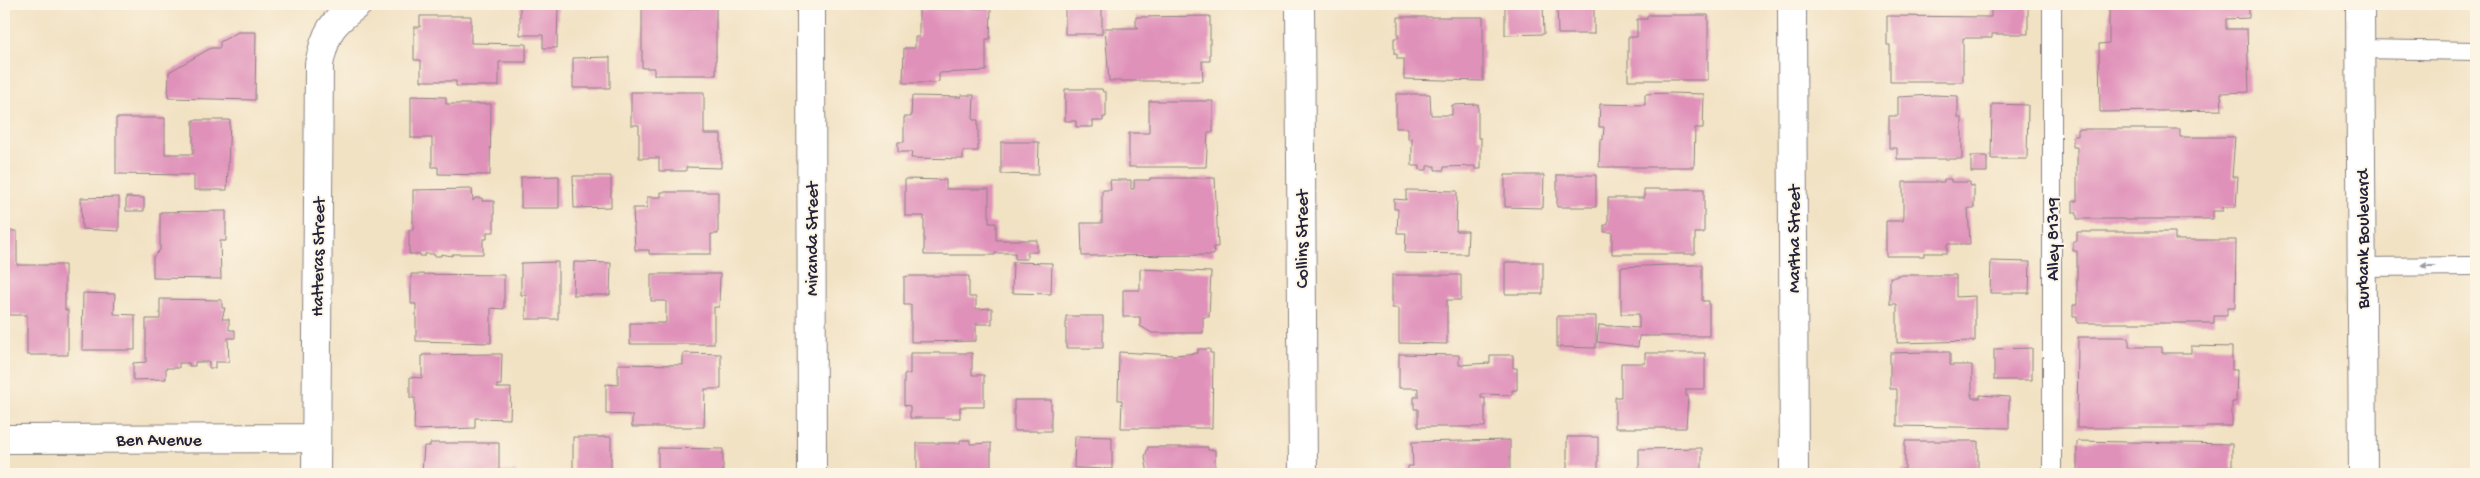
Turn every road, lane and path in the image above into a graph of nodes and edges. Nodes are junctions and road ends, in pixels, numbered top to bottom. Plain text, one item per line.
1 (358, 4) edge
2 (810, 4) edge
3 (1300, 4) edge
4 (1792, 4) edge
5 (2052, 4) edge
6 (2360, 4) edge
7 (2362, 49) junction
8 (2476, 50) edge
9 (2476, 266) edge
10 (2362, 267) junction
11 (315, 438) junction
12 (4, 439) edge
13 (316, 474) edge
14 (812, 474) edge
15 (1303, 474) edge
16 (1794, 474) edge
17 (2052, 474) edge
18 (2363, 474) edge

1 - 11 street, Hatteras Street
2 - 14 street, Miranda Street
3 - 15 street, Collins Street
4 - 16 street, Martha Street
5 - 17 lane, Alley 81319
6 - 7 street, Burbank Boulevard
7 - 8 lane
7 - 10 street, Burbank Boulevard
9 -> 10 lane
10 - 18 street, Burbank Boulevard
11 - 12 street, Ben Avenue
11 - 13 street, Hatteras Street

